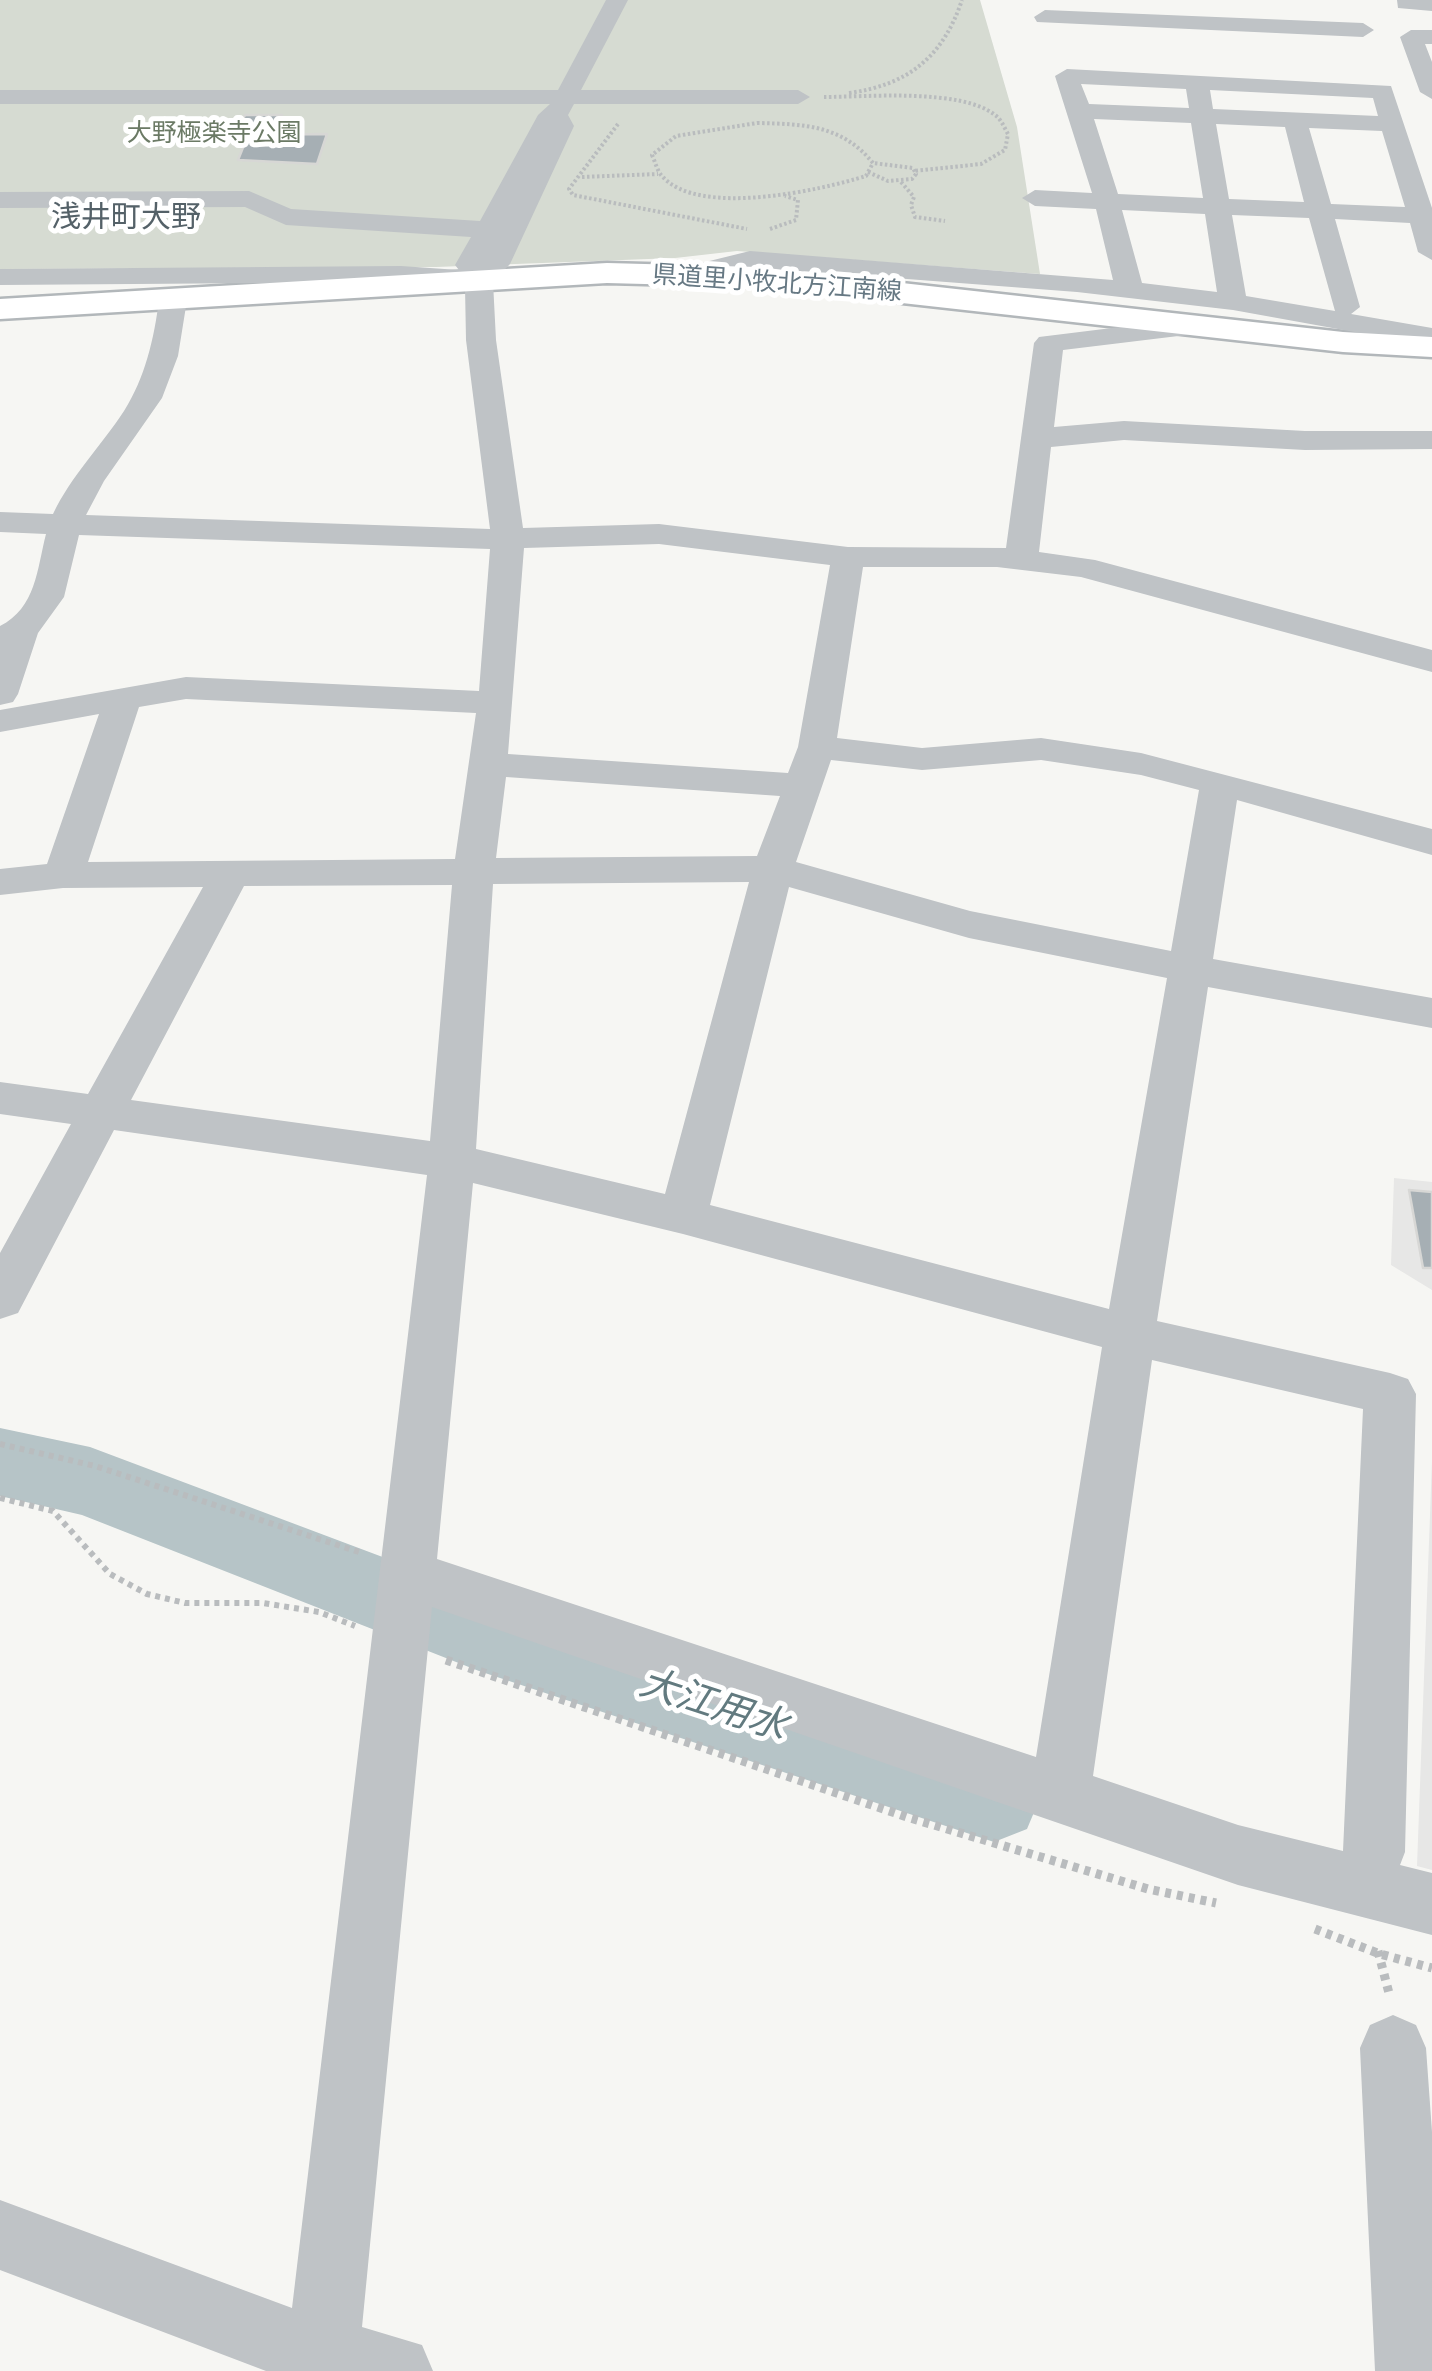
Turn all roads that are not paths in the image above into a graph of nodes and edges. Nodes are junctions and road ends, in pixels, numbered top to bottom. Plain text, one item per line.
1 (618, 0) edge
2 (1355, 2) edge
3 (1406, 3) dead end
4 (1432, 4) edge
5 (1042, 9) edge
6 (1185, 12) edge
7 (1363, 30) junction
8 (1432, 38) edge
9 (1061, 61) junction
10 (1197, 82) junction
11 (1382, 91) junction
12 (1432, 92) edge
13 (0, 97) edge
14 (798, 97) road end
15 (732, 98) junction
16 (242, 106) dead end
17 (560, 106) junction
18 (1079, 111) junction
19 (1202, 116) junction
20 (1295, 120) junction
21 (739, 124) road end
22 (1391, 124) junction
23 (1035, 198) dead end
24 (0, 200) edge
25 (1107, 202) junction
26 (1218, 206) junction
27 (1320, 211) junction
28 (1426, 215) edge
29 (488, 230) junction
30 (1432, 252) edge
31 (691, 274) junction
32 (0, 277) edge
33 (479, 280) junction
34 (1130, 291) junction
35 (173, 300) junction
36 (1234, 302) junction
37 (1346, 307) junction
38 (0, 309) edge
39 (1432, 314) edge
40 (1193, 327) junction
41 (1432, 337) edge
42 (1432, 347) edge
43 (1432, 440) edge
44 (1036, 442) junction
45 (0, 522) edge
46 (64, 527) junction
47 (508, 539) junction
48 (848, 556) junction
49 (1021, 560) junction
50 (10, 635) edge
51 (1432, 660) edge
52 (0, 694) edge
53 (124, 698) junction
54 (496, 703) junction
55 (0, 721) edge
56 (817, 748) junction
57 (487, 764) junction
58 (1220, 783) junction
59 (802, 786) junction
60 (1432, 842) edge
61 (773, 869) junction
62 (474, 870) junction
63 (230, 874) junction
64 (63, 875) junction
65 (0, 882) edge
66 (1192, 970) junction
67 (1432, 1013) edge
68 (0, 1098) edge
69 (101, 1113) junction
70 (452, 1161) junction
71 (683, 1216) junction
72 (0, 1299) edge
73 (1130, 1335) junction
74 (402, 1605) junction
75 (1060, 1794) junction
76 (1374, 1852) dead end
77 (1432, 1904) edge
78 (1394, 2032) road end
79 (0, 2234) edge
80 (322, 2363) edge
81 (396, 2371) edge
82 (1412, 2371) edge

1 - 17 street
2 - 7 street
3 - 4 street
5 - 6 street
5 - 9 street
6 - 7 street
6 - 10 street
7 - 11 street
8 - 12 street
9 - 10 street
9 - 18 street
10 - 11 street
10 - 19 street
11 - 22 street
13 - 17 street
14 - 15 street
15 - 17 street
15 - 21 street
16 - 17 street
17 - 29 street
17 - 33 street
18 - 19 street
18 - 25 street
19 - 20 street
19 - 26 street
20 - 22 street
20 - 27 street
22 - 28 street
23 - 25 street
24 - 29 street
25 - 26 street
25 - 34 street
26 - 27 street
26 - 36 street
27 - 28 street
27 - 37 street
28 - 30 street
29 - 33 street
31 - 33 main road, 県道里小牧北方江南線
31 - 34 street
31 - 40 main road, 県道里小牧北方江南線
32 - 33 street
33 - 35 main road, 県道里小牧北方江南線
33 - 47 street
34 - 36 street
35 - 38 main road, 県道里小牧北方江南線
35 - 46 street
36 - 37 street
36 - 41 street
37 - 39 street
40 - 42 main road, 県道里小牧北方江南線
40 - 44 street
43 - 44 street
44 - 49 street
45 - 46 street
46 - 47 street
46 - 50 street
47 - 48 street
47 - 54 street
48 - 49 street
48 - 56 street
49 - 51 street
50 - 52 street
53 - 54 street
53 - 55 street
53 - 64 street
54 - 57 street
56 - 58 street
56 - 59 street
57 - 59 street
57 - 62 street
58 - 60 street
58 - 66 street
59 - 61 street
61 - 62 street
61 - 66 street
61 - 71 street
62 - 63 street
62 - 70 street
63 - 64 street
63 - 69 street
64 - 65 street
66 - 67 street
66 - 73 street
68 - 69 street
69 - 70 street
69 - 72 street
70 - 71 street
70 - 74 street
71 - 73 street
73 - 75 street
73 - 76 street
74 - 75 street
74 - 80 street
75 - 77 street
78 - 82 street
79 - 80 street
80 - 81 street

